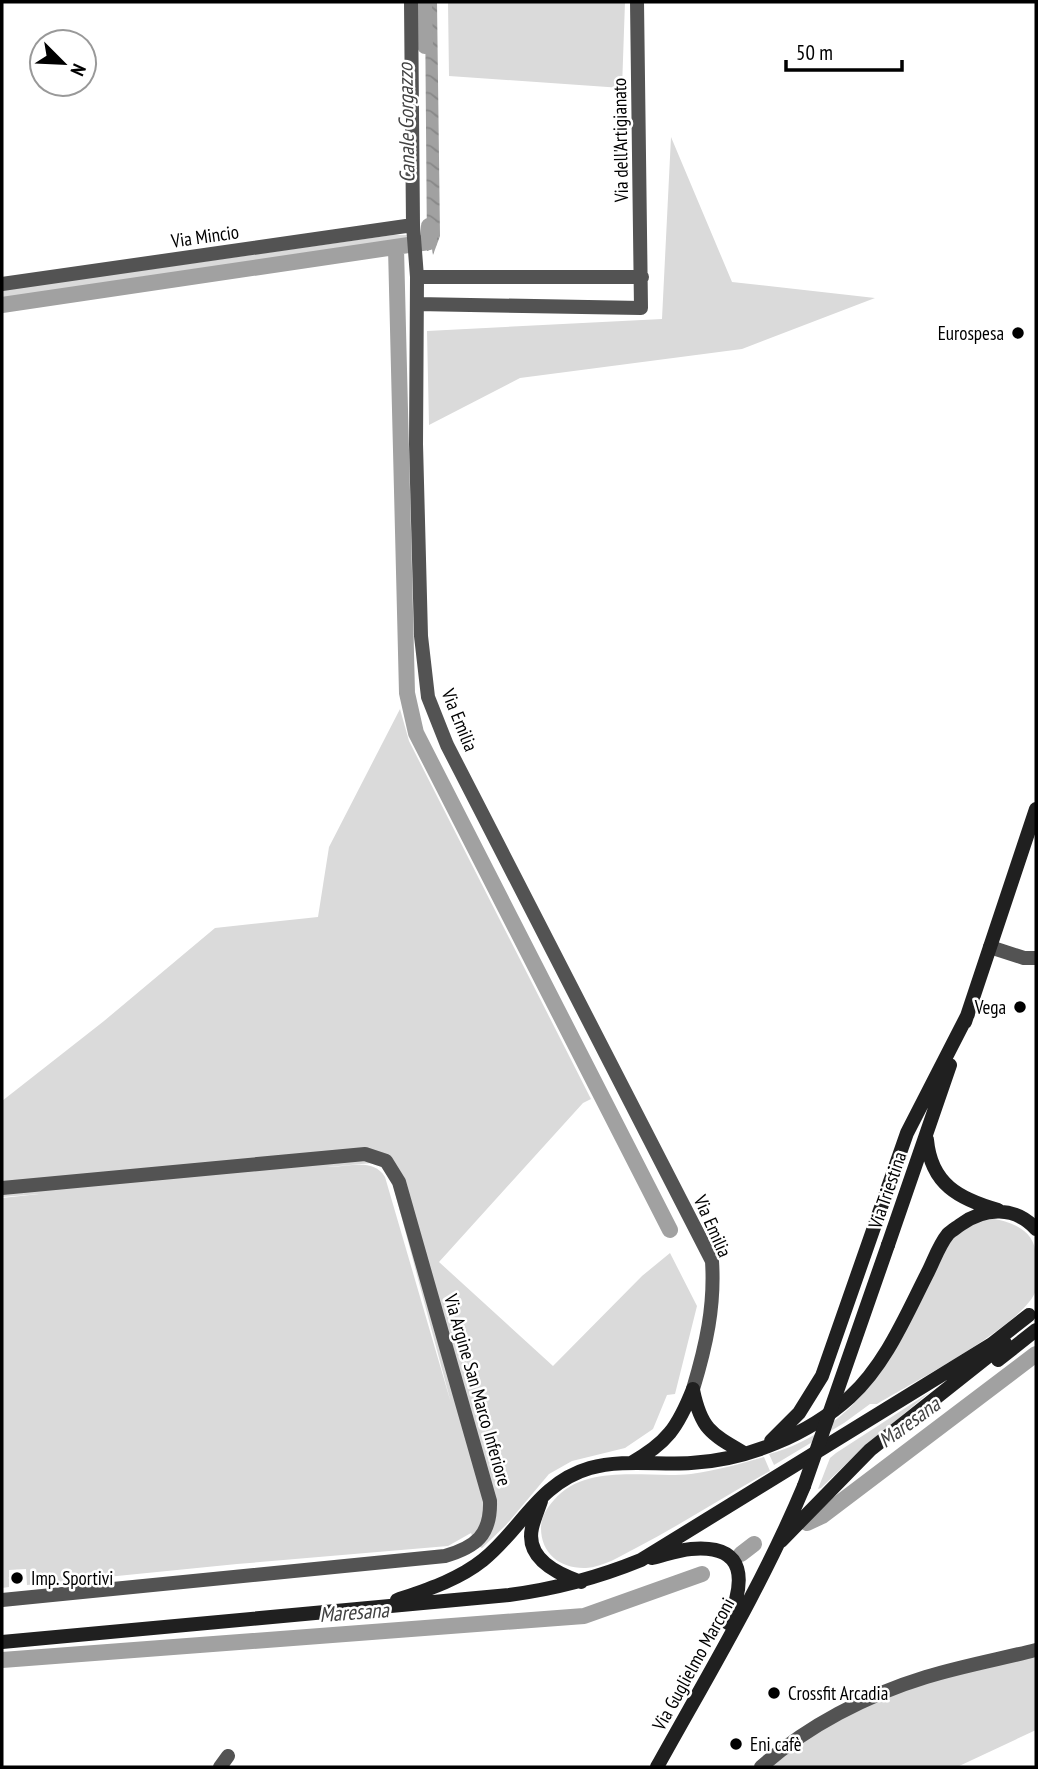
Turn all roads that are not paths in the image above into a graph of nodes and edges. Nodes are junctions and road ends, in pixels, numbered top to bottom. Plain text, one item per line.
1 (411, 2) edge
2 (637, 2) edge
3 (413, 225) junction
4 (417, 277) junction
5 (642, 278) junction
6 (2, 284) edge
7 (417, 304) junction
8 (1036, 809) edge
9 (990, 947) junction
10 (1036, 958) edge
11 (968, 1014) junction
12 (927, 1135) junction
13 (2, 1188) edge
14 (1001, 1211) junction
15 (1036, 1229) edge
16 (1034, 1314) edge
17 (1014, 1330) junction
18 (1036, 1330) edge
19 (693, 1389) junction
20 (767, 1445) junction
21 (744, 1453) junction
22 (627, 1465) junction
23 (836, 1485) junction
24 (543, 1496) junction
25 (781, 1541) junction
26 (641, 1560) junction
27 (762, 1578) joint
28 (581, 1582) junction
29 (2, 1600) edge
30 (379, 1607) junction
31 (2, 1643) edge
32 (1036, 1650) edge
33 (712, 1667) junction
34 (657, 1767) edge
35 (761, 1767) edge

1 - 3 street, Via Emilia
2 - 5 street, Via dell'Artigianato
3 - 4 street, Via Emilia
3 - 6 street, Via Mincio
4 - 5 street
4 - 7 street, Via Emilia
5 - 7 street, Via dell'Artigianato
7 - 19 street, Via Emilia
8 - 9 street, Via Triestina
9 - 10 street
9 - 11 street, Via Triestina
11 - 12 street, Via Triestina
11 - 20 street
12 - 14 street
12 - 25 street, Via Triestina, bridge
13 - 29 street, Via Argine San Marco Inferiore
14 - 15 street
14 - 20 street
16 - 17 street
17 - 23 street
17 - 26 street
18 - 23 street
19 - 21 street
19 - 22 street
20 - 21 street
21 - 22 street
22 - 24 street
23 - 25 street
24 - 28 street
24 - 30 street
25 - 27 street, Via Triestina
26 - 28 street
26 - 33 street
27 - 33 street, Via Guglielmo Marconi
28 - 30 street
30 - 31 street
32 - 35 street
33 - 34 street, Via Guglielmo Marconi

